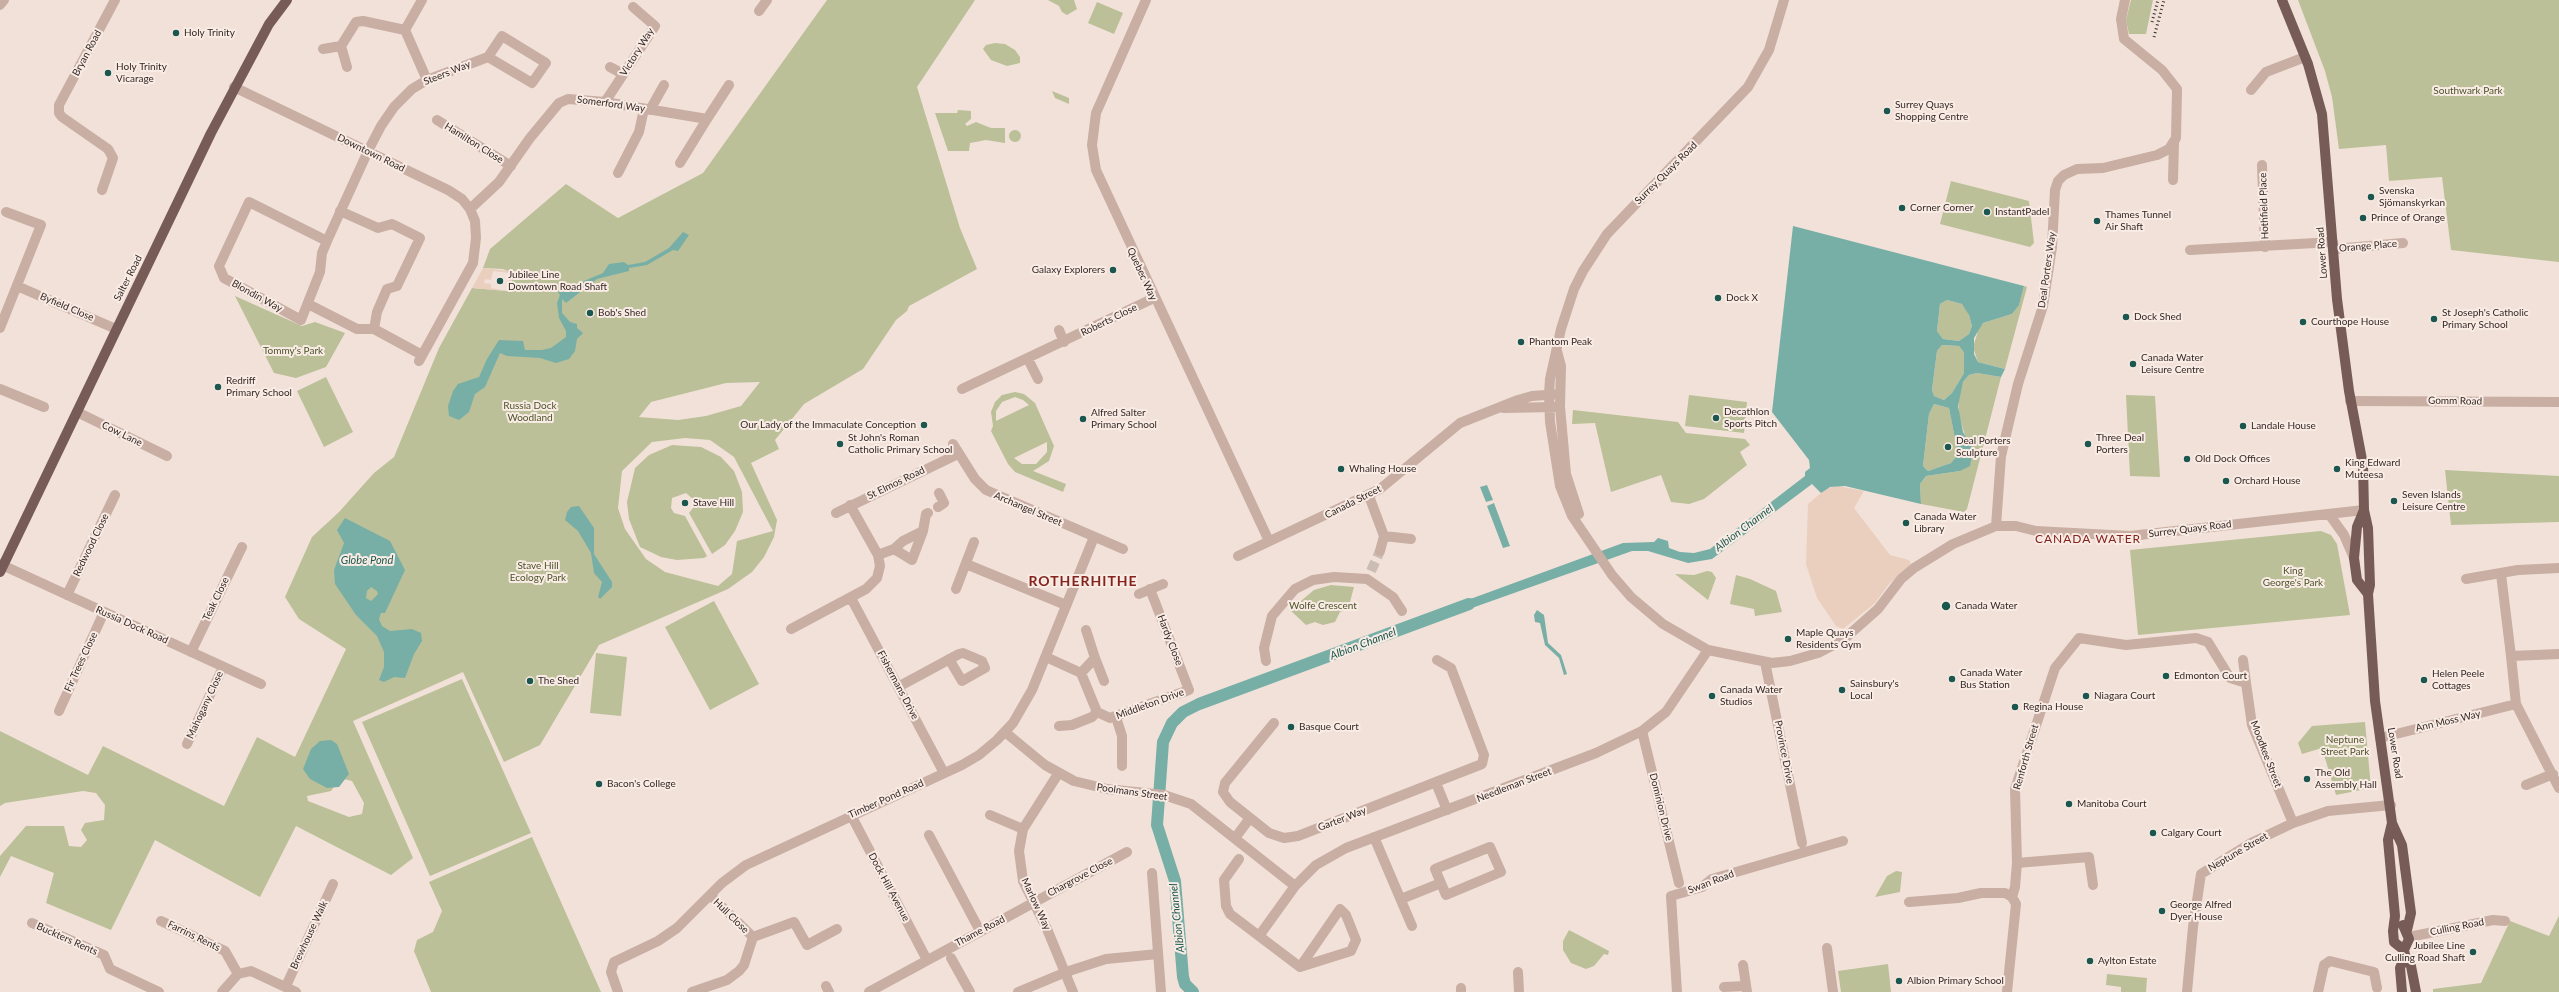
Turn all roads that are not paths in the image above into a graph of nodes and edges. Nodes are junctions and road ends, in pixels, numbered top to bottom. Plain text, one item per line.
1 (4, 0) edge
2 (115, 0) edge
3 (287, 0) edge
4 (422, 0) edge
5 (767, 0) edge
6 (1146, 0) edge
7 (1784, 0) edge
8 (2125, 0) edge
9 (2282, 0) edge
10 (0, 5) edge
11 (633, 6) dead end
12 (759, 11) dead end
13 (405, 30) junction
14 (341, 46) junction
15 (323, 50) dead end
16 (2305, 56) junction
17 (488, 57) junction
18 (347, 67) dead end
19 (610, 67) dead end
20 (623, 74) junction
21 (427, 80) junction
22 (664, 85) dead end
23 (729, 85) dead end
24 (234, 87) junction
25 (2251, 90) dead end
26 (605, 102) junction
27 (647, 109) junction
28 (707, 119) junction
29 (437, 120) dead end
30 (2174, 143) junction
31 (368, 151) junction
32 (680, 164) dead end
33 (2262, 165) dead end
34 (511, 166) junction
35 (618, 173) dead end
36 (2174, 180) dead end
37 (102, 190) dead end
38 (470, 209) junction
39 (340, 211) junction
40 (6, 212) dead end
41 (327, 241) junction
42 (2403, 244) dead end
43 (2333, 246) junction
44 (2265, 247) junction
45 (2190, 250) dead end
46 (17, 286) junction
47 (1154, 298) junction
48 (308, 304) junction
49 (0, 328) edge
50 (116, 329) junction
51 (374, 329) junction
52 (1059, 330) dead end
53 (1064, 342) junction
54 (1028, 359) junction
55 (1038, 379) dead end
56 (0, 389) edge
57 (962, 389) dead end
58 (1554, 394) junction
59 (2350, 401) junction
60 (2559, 402) edge
61 (44, 407) dead end
62 (1549, 407) junction
63 (1560, 407) junction
64 (1500, 408) junction
65 (77, 412) junction
66 (953, 444) dead end
67 (958, 454) junction
68 (167, 456) dead end
69 (938, 493) dead end
70 (115, 495) dead end
71 (1369, 496) junction
72 (850, 505) junction
73 (938, 507) dead end
74 (2364, 510) junction
75 (836, 513) dead end
76 (928, 513) dead end
77 (2328, 514) junction
78 (1996, 526) junction
79 (923, 531) junction
80 (1584, 534) junction
81 (1384, 536) junction
82 (1094, 537) junction
83 (1411, 539) dead end
84 (1269, 541) junction
85 (974, 542) dead end
86 (242, 547) dead end
87 (1123, 548) dead end
88 (894, 549) junction
89 (1380, 551) tunnel mouth
90 (878, 555) junction
91 (1238, 556) dead end
92 (2354, 558) junction
93 (966, 564) junction
94 (1, 567) edge
95 (2559, 568) edge
96 (2501, 574) junction
97 (2466, 578) dead end
98 (1163, 584) dead end
99 (956, 589) dead end
100 (1150, 589) junction
101 (1139, 594) dead end
102 (2368, 594) junction
103 (67, 596) junction
104 (851, 598) junction
105 (1066, 605) junction
106 (1402, 611) dead end
107 (104, 612) junction
108 (791, 629) dead end
109 (1086, 630) dead end
110 (1708, 650) junction
111 (191, 652) junction
112 (2559, 654) edge
113 (1046, 656) junction
114 (2511, 656) junction
115 (1095, 658) junction
116 (949, 659) dead end
117 (1437, 660) dead end
118 (2243, 660) dead end
119 (1266, 661) dead end
120 (1765, 662) junction
121 (223, 667) junction
122 (1081, 673) junction
123 (1104, 681) dead end
124 (2246, 682) junction
125 (262, 684) dead end
126 (898, 687) junction
127 (1189, 690) joint
128 (2516, 704) junction
129 (59, 711) dead end
130 (1097, 712) junction
131 (1116, 716) junction
132 (1274, 722) dead end
133 (1059, 726) dead end
134 (1642, 731) junction
135 (1005, 732) junction
136 (2380, 738) junction
137 (187, 744) dead end
138 (1122, 766) dead end
139 (944, 773) junction
140 (1058, 774) junction
141 (2553, 774) junction
142 (1436, 784) junction
143 (2526, 785) dead end
144 (2559, 788) edge
145 (2391, 805) junction
146 (1447, 810) junction
147 (851, 815) junction
148 (990, 815) dead end
149 (1250, 818) junction
150 (2293, 823) junction
151 (2392, 823) junction
152 (1023, 829) junction
153 (929, 836) dead end
154 (1374, 837) junction
155 (1235, 838) junction
156 (1843, 842) dead end
157 (1802, 843) dead end
158 (1127, 852) dead end
159 (1239, 859) dead end
160 (2017, 863) junction
161 (1152, 873) dead end
162 (1441, 883) junction
163 (1679, 883) dead end
164 (334, 884) dead end
165 (2093, 885) dead end
166 (1295, 886) junction
167 (710, 895) junction
168 (2012, 897) junction
169 (1401, 899) junction
170 (1034, 902) junction
171 (1909, 902) dead end
172 (2395, 916) junction
173 (161, 920) dead end
174 (2505, 920) dead end
175 (32, 923) dead end
176 (1412, 926) dead end
177 (837, 929) dead end
178 (980, 931) junction
179 (2408, 933) junction
180 (1260, 936) junction
181 (753, 937) junction
182 (1827, 948) dead end
183 (2404, 953) junction
184 (1158, 954) junction
185 (951, 958) dead end
186 (927, 960) junction
187 (1743, 965) dead end
188 (1300, 967) junction
189 (1066, 972) junction
190 (1518, 972) dead end
191 (238, 974) junction
192 (286, 986) junction
193 (1724, 987) dead end
194 (2377, 988) dead end
195 (1746, 989) edge
196 (159, 992) edge
197 (222, 992) edge
198 (296, 992) edge
199 (618, 992) edge
200 (692, 992) edge
201 (870, 992) edge
202 (970, 992) edge
203 (1018, 992) edge
204 (1072, 992) edge
205 (1162, 992) edge
206 (1519, 992) edge
207 (1677, 992) edge
208 (1833, 992) edge
209 (2007, 992) edge
210 (2187, 992) edge
211 (2318, 992) edge
212 (2402, 992) edge
213 (2416, 992) edge

1 - 10 street
2 - 37 street, Bryan Road
3 - 24 main road, Salter Road
4 - 13 street
5 - 12 street
6 - 47 street, Quebec Way
7 - 58 street, Surrey Quays Road
8 - 30 street
9 - 16 main road, Lower Road
11 - 20 street, Victory Way
13 - 14 street
13 - 21 street
14 - 15 street
14 - 18 street
16 - 25 street
16 - 43 main road, Lower Road
17 - 17 street
17 - 21 street, Steers Way
19 - 20 street
20 - 26 street, Victory Way
21 - 31 street, Steers Way
22 - 27 street
23 - 28 street
24 - 31 street, Downtown Road
24 - 50 main road, Salter Road
26 - 27 street, Somerford Way
26 - 34 street, Somerford Way
27 - 28 street, Somerford Way
27 - 35 street
28 - 32 street
29 - 34 street, Hamilton Close
30 - 36 street
30 - 78 street, Deal Porters Way
31 - 38 street, Downtown Road
31 - 39 street, Blondin Way
33 - 44 street, Hothfield Place
34 - 38 street, Somerford Way
38 - 51 street
39 - 41 street, Blondin Way
39 - 51 street
40 - 46 street
41 - 48 street, Blondin Way
41 - 48 street, Blondin Way
42 - 43 street, Orange Place
43 - 44 street, Hothfield Place
43 - 59 main road, Lower Road
44 - 45 street, Hothfield Place
46 - 49 street
46 - 50 street, Byfield Close
47 - 53 street, Roberts Close
47 - 84 street, Quebec Way
48 - 51 street
50 - 65 main road, Salter Road
52 - 53 street
53 - 54 street, Roberts Close
54 - 55 street
54 - 57 street, Roberts Close
56 - 61 street
58 - 62 street, Surrey Quays Road
58 - 63 street, Surrey Quays Road
58 - 64 street, Canada Street
59 - 60 street, Gomm Road
59 - 74 main road, Lower Road
62 - 63 street, Canada Street
62 - 64 street, Canada Street
62 - 80 street, Surrey Quays Road
63 - 80 street, Surrey Quays Road
64 - 71 street, Canada Street
65 - 68 street, Cow Lane
65 - 94 main road, Salter Road
66 - 67 street, Archangel Street
67 - 72 street, St Elmos Road
67 - 82 street, Archangel Street
69 - 73 street
70 - 103 street, Redwood Close
71 - 81 street
71 - 84 street, Canada Street
72 - 75 street, St Elmos Road
72 - 90 street
74 - 77 street, Surrey Quays Road
74 - 92 main road
74 - 102 main road, Lower Road
76 - 79 street
77 - 78 street, Surrey Quays Road
77 - 92 street
78 - 120 street, Surrey Quays Road
79 - 88 street
79 - 88 street
80 - 110 street, Surrey Quays Road
81 - 83 street
81 - 89 street
82 - 87 street, Archangel Street
82 - 105 street, Timber Pond Road
84 - 91 street, Canada Street
85 - 93 street
86 - 111 street, Teak Close
88 - 90 street
90 - 104 street
92 - 102 main road
93 - 99 street
93 - 105 street
94 - 103 street, Russia Dock Road
95 - 96 street
96 - 97 street
96 - 114 street
98 - 100 street
100 - 101 street
100 - 127 street, Hardy Close
102 - 136 main road, Lower Road
103 - 107 street, Russia Dock Road
104 - 108 street
104 - 126 street, Fishermans Drive
105 - 113 street, Timber Pond Road
106 - 119 street
107 - 111 street, Russia Dock Road
107 - 129 street, Fir Trees Close
109 - 115 street
110 - 120 street, Surrey Quays Road
110 - 134 street, Needleman Street
111 - 121 street, Russia Dock Road
112 - 114 street
113 - 122 street
113 - 135 street, Timber Pond Road
114 - 128 street
115 - 122 street
115 - 123 street
116 - 126 street
117 - 142 street, Garter Way
118 - 124 street, Moodkee Street
120 - 157 street, Province Drive
121 - 125 street, Russia Dock Road
121 - 137 street, Mahogany Close
122 - 130 street
124 - 150 street, Moodkee Street
124 - 160 street, Renforth Street
126 - 139 street, Fishermans Drive
127 - 131 street, Middleton Drive
128 - 136 street, Ann Moss Way
128 - 141 street
130 - 131 street, Middleton Drive
130 - 133 street
131 - 138 street
132 - 149 street, Garter Way
134 - 146 street, Needleman Street
134 - 163 street, Dominion Drive
135 - 139 street, Timber Pond Road
135 - 140 street, Poolmans Street
136 - 145 main road, Lower Road
139 - 147 street, Timber Pond Road
140 - 152 street, Marlow Way
140 - 155 street, Poolmans Street
141 - 143 street
141 - 144 street
142 - 146 street
142 - 149 street, Garter Way
145 - 150 street, Neptune Street
145 - 151 main road, Lower Road
146 - 154 street, Needleman Street
147 - 167 street, Timber Pond Road
147 - 186 street, Dock Hill Avenue
148 - 152 street
149 - 155 street
150 - 210 street, Neptune Street
151 - 172 main road, Lower Road
151 - 179 main road
152 - 170 street, Marlow Way
153 - 178 street
154 - 166 street, Needleman Street
154 - 169 street
155 - 166 street, Poolmans Street
156 - 207 street, Swan Road
158 - 170 street, Chargrove Close
159 - 180 street
160 - 165 street
160 - 168 street, Renforth Street
161 - 184 street
162 - 162 street
162 - 169 street
164 - 192 street, Brewhouse Walk
166 - 180 street, Needleman Street
167 - 181 street, Hull Close
167 - 199 street, Timber Pond Road
168 - 171 street
168 - 209 street, Renforth Street
169 - 176 street
170 - 178 street, Thame Road
170 - 189 street, Marlow Way
172 - 179 main road
172 - 183 main road, Lower Road
173 - 191 street, Farrins Rents
174 - 179 street, Culling Road
175 - 196 street, Buckters Rents
177 - 181 street, Hull Close
178 - 186 street, Thame Road
179 - 183 main road
180 - 188 street
181 - 200 street, Hull Close
182 - 208 street
183 - 212 main road
183 - 213 main road, Lower Road
184 - 189 street
184 - 205 street
185 - 202 street
186 - 201 street, Thame Road
187 - 195 street
188 - 188 street
189 - 203 street
189 - 204 street, Marlow Way
190 - 206 street
191 - 192 street
191 - 197 street
192 - 198 street
193 - 195 street
194 - 211 street

